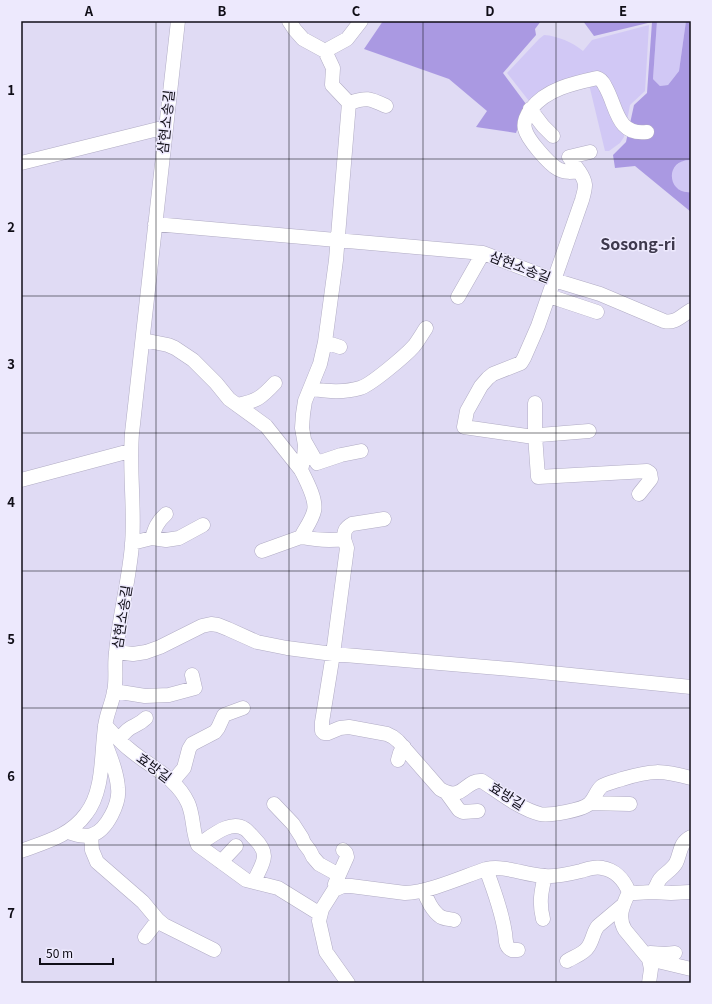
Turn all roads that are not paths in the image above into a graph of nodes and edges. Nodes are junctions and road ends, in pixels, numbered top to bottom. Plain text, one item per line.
1 (178, 21) edge
2 (289, 21) edge
3 (361, 21) edge
4 (325, 51) junction
5 (349, 103) junction
6 (386, 106) dead end
7 (530, 110) junction
8 (166, 127) junction
9 (647, 132) dead end
10 (553, 136) dead end
11 (590, 152) dead end
12 (21, 163) edge
13 (579, 171) junction
14 (156, 224) junction
15 (337, 240) junction
16 (483, 253) junction
17 (554, 280) junction
18 (549, 296) junction
19 (458, 297) dead end
20 (691, 310) edge
21 (597, 312) dead end
22 (426, 328) dead end
23 (142, 340) junction
24 (325, 342) junction
25 (340, 347) dead end
26 (275, 383) dead end
27 (310, 389) junction
28 (535, 403) dead end
29 (237, 405) junction
30 (589, 431) dead end
31 (535, 435) junction
32 (304, 439) junction
33 (130, 451) junction
34 (361, 451) dead end
35 (301, 470) junction
36 (21, 480) edge
37 (639, 494) dead end
38 (166, 514) dead end
39 (384, 519) dead end
40 (203, 525) dead end
41 (301, 536) junction
42 (152, 538) junction
43 (344, 539) junction
44 (132, 543) junction
45 (262, 551) dead end
46 (116, 652) junction
47 (333, 654) junction
48 (192, 675) dead end
49 (691, 687) edge
50 (114, 691) junction
51 (243, 708) dead end
52 (146, 718) dead end
53 (104, 731) junction
54 (119, 739) junction
55 (691, 778) edge
56 (173, 781) junction
57 (446, 792) junction
58 (274, 804) dead end
59 (590, 804) junction
60 (630, 804) dead end
61 (478, 811) dead end
62 (68, 832) junction
63 (91, 835) junction
64 (691, 837) edge
65 (198, 845) junction
66 (236, 846) dead end
67 (21, 850) edge
68 (343, 850) dead end
69 (221, 862) junction
70 (486, 869) junction
71 (339, 875) junction
72 (545, 876) junction
73 (254, 882) junction
74 (334, 890) junction
75 (424, 890) junction
76 (628, 892) junction
77 (652, 892) junction
78 (690, 892) dead end
79 (623, 905) junction
80 (320, 914) junction
81 (543, 919) dead end
82 (158, 920) junction
83 (454, 920) dead end
84 (145, 937) dead end
85 (214, 950) dead end
86 (518, 950) dead end
87 (675, 953) dead end
88 (647, 955) junction
89 (567, 961) dead end
90 (691, 969) edge
91 (348, 983) edge
92 (648, 983) edge

1 - 8 street, 삼현소송길
2 - 4 street
3 - 4 street
4 - 5 street
5 - 6 street
5 - 15 street
7 - 9 street
7 - 10 street
7 - 13 street
8 - 12 street
8 - 14 street, 삼현소송길
11 - 13 street
13 - 17 street
14 - 15 street, 삼현소송길
14 - 23 street, 삼현소송길
15 - 16 street, 삼현소송길
15 - 24 street
16 - 17 street, 삼현소송길
16 - 19 street
17 - 18 street
17 - 20 street, 삼현소송길
18 - 21 street
18 - 31 street
22 - 27 street
23 - 29 street
23 - 33 street, 삼현소송길
24 - 25 street
24 - 27 street
26 - 29 street
27 - 32 street
28 - 31 street
29 - 35 street
30 - 31 street
31 - 37 street
32 - 34 street
32 - 35 street
33 - 36 street
33 - 44 street, 삼현소송길
35 - 41 street
38 - 42 street
39 - 43 street
40 - 42 street
41 - 43 street
41 - 45 street
42 - 44 street
43 - 47 street
44 - 46 street, 삼현소송길
46 - 47 street
46 - 50 street, 삼현소송길
47 - 49 street
47 - 57 street
48 - 50 street
50 - 53 street, 삼현소송길
51 - 56 street
52 - 54 street
53 - 54 street, 효방길
53 - 62 street, 삼현소송길
53 - 63 street
54 - 56 street, 효방길
55 - 59 street
56 - 65 street, 효방길
57 - 59 street, 효방길
57 - 61 street
58 - 71 street
59 - 60 street
62 - 63 street
62 - 67 street, 삼현소송길
63 - 82 street
64 - 77 street
65 - 69 street
65 - 73 street
66 - 69 street
68 - 71 street
69 - 73 street
70 - 72 street
70 - 75 street
70 - 86 street
71 - 74 street
72 - 76 street
72 - 81 street
73 - 80 street
74 - 75 street
74 - 80 street
75 - 83 street
76 - 77 street
76 - 79 street
77 - 78 street
79 - 88 street
79 - 89 street
80 - 91 street
82 - 84 street
82 - 85 street
87 - 88 street
88 - 90 street
88 - 92 street

